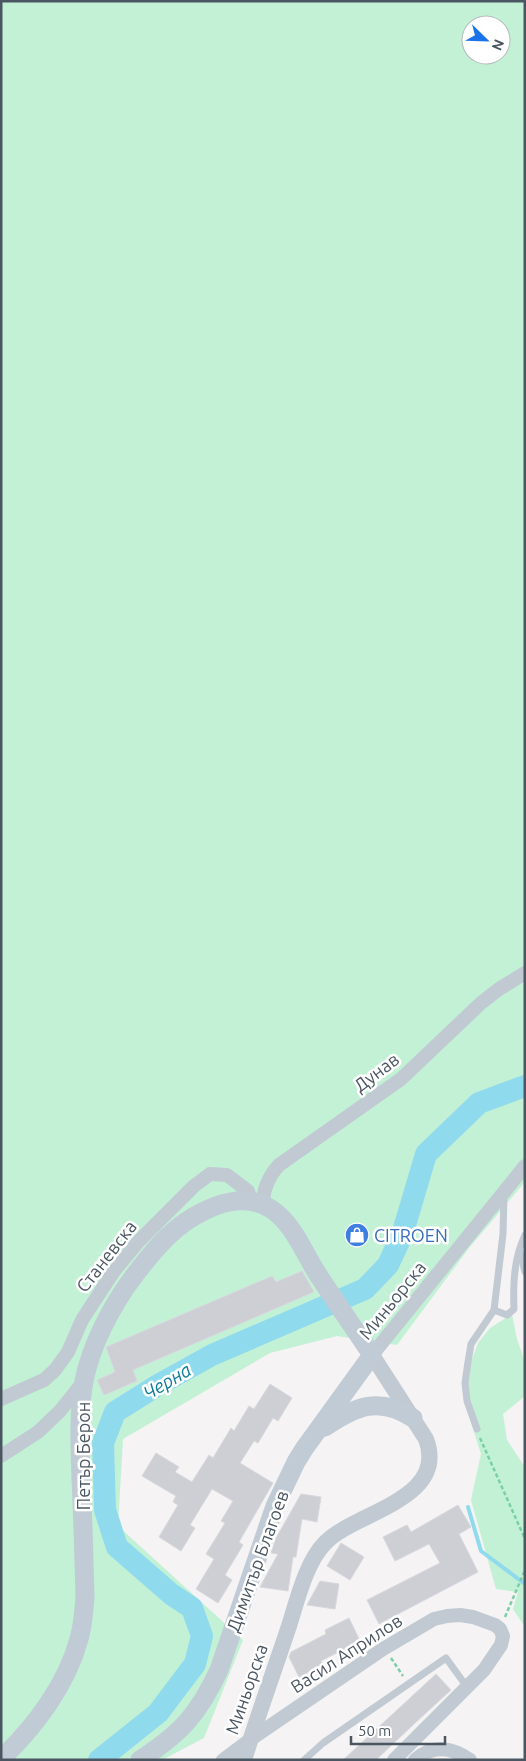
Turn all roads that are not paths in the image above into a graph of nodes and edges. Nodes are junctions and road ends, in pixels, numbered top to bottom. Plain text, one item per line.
1 (525, 973) edge
2 (525, 1166) edge
3 (504, 1192) junction
4 (257, 1204) junction
5 (525, 1235) edge
6 (519, 1246) junction
7 (525, 1272) edge
8 (494, 1310) junction
9 (372, 1355) junction
10 (84, 1380) junction
11 (1, 1399) edge
12 (413, 1418) junction
13 (477, 1430) road end
14 (315, 1433) junction
15 (1, 1456) edge
16 (468, 1687) junction
17 (251, 1739) junction
18 (1, 1759) edge
19 (140, 1760) edge
20 (223, 1760) edge
21 (244, 1760) edge
22 (304, 1760) edge
23 (394, 1760) edge
24 (415, 1760) edge
25 (470, 1760) edge

1 - 4 street, Дунав
2 - 3 street, Миньорска
3 - 8 lane
3 - 9 street, Миньорска
4 - 9 main road
4 - 10 main road, Петър Берон
4 - 11 street, Станевска
5 - 6 lane
6 - 7 lane
6 - 8 lane
8 - 13 lane
9 - 12 street, Миньорска
9 - 14 main road, Димитър Благоев
10 - 15 street
10 - 18 main road, Петър Берон
12 - 14 main road
12 - 17 street, Миньорска
14 - 19 main road, Димитър Благоев
16 - 17 street, Васил Априлов
16 - 22 lane
16 - 23 street
17 - 20 street, Васил Априлов
17 - 21 street, Миньорска
24 - 25 street

